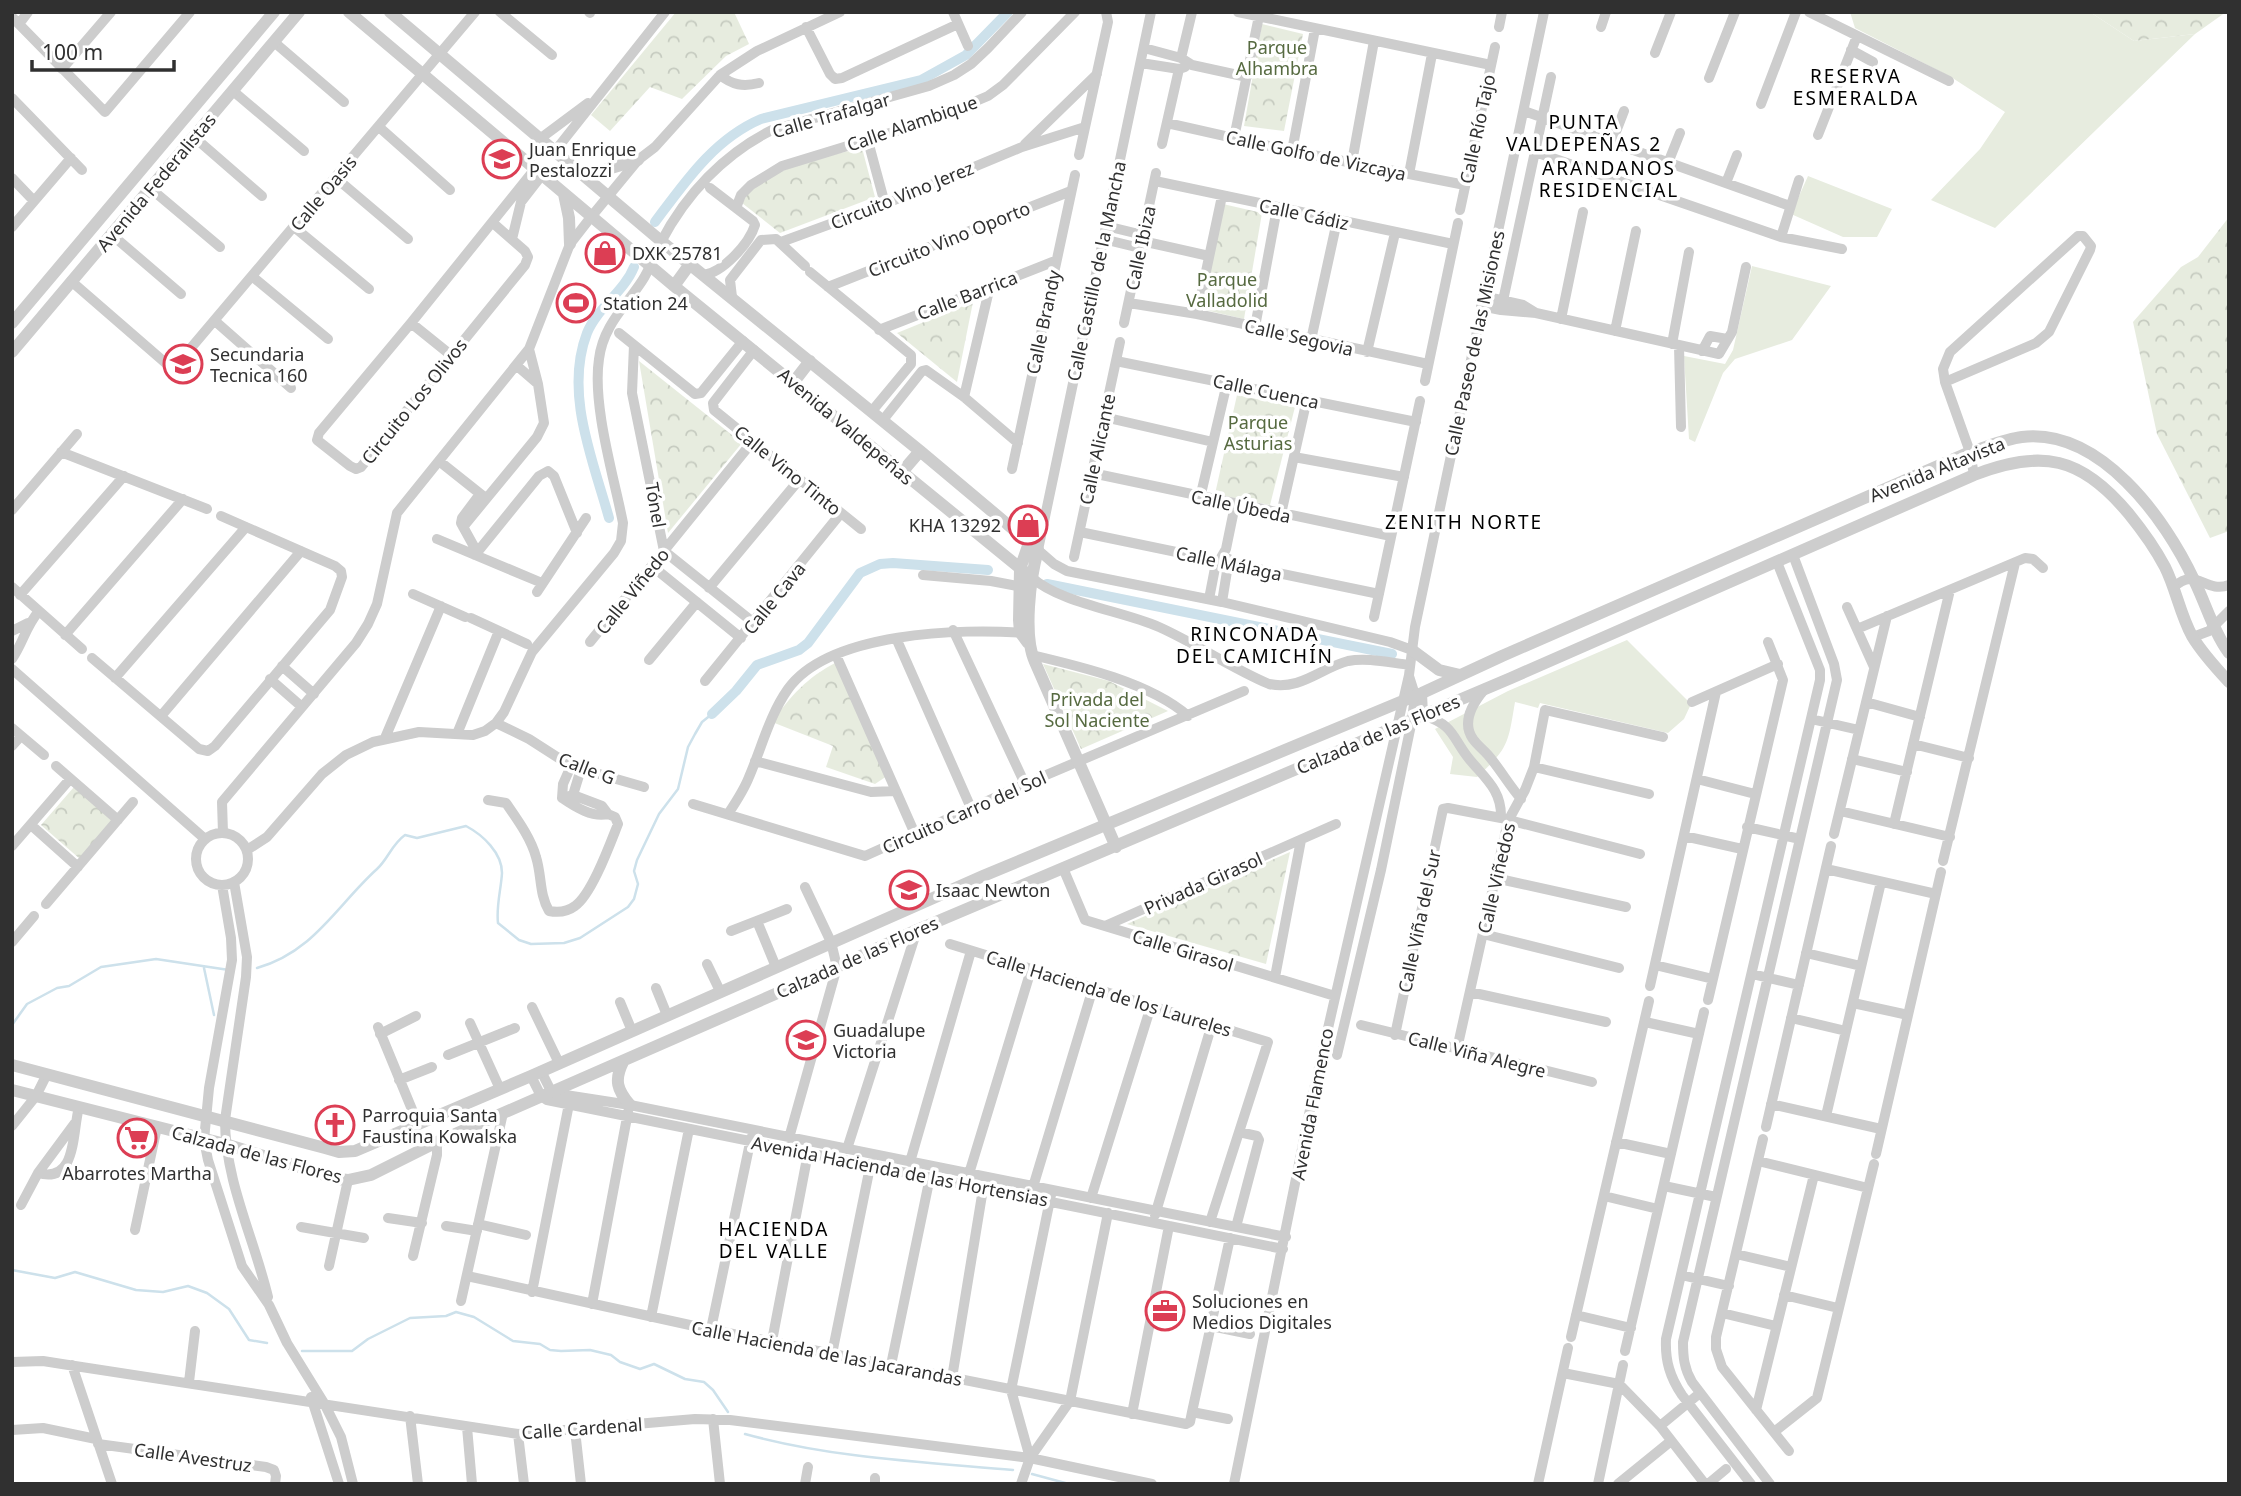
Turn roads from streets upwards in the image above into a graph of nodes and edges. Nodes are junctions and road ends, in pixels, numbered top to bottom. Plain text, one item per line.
1 (29, 12) edge
2 (111, 12) edge
3 (190, 12) edge
4 (274, 12) edge
5 (299, 12) edge
6 (349, 12) edge
7 (390, 12) edge
8 (475, 12) edge
9 (500, 12) edge
10 (665, 12) edge
11 (839, 12) edge
12 (953, 12) edge
13 (1022, 12) edge
14 (1075, 12) edge
15 (1105, 12) edge
16 (1151, 12) edge
17 (1192, 12) edge
18 (1238, 12) edge
19 (1502, 12) edge
20 (1544, 12) edge
21 (1606, 12) edge
22 (1671, 12) edge
23 (1735, 12) edge
24 (1796, 12) edge
25 (1810, 12) edge
26 (1259, 16) junction
27 (16, 21) edge
28 (958, 24) junction
29 (806, 27) junction
30 (1499, 27) dead end
31 (1601, 27) dead end
32 (1315, 29) junction
33 (1857, 36) junction
34 (1374, 41) junction
35 (274, 42) junction
36 (968, 46) dead end
37 (1495, 47) dead end
38 (1144, 48) junction
39 (1851, 50) junction
40 (1655, 53) dead end
41 (440, 54) junction
42 (1432, 54) junction
43 (552, 55) dead end
44 (1873, 62) dead end
45 (1140, 63) junction
46 (1180, 63) junction
47 (1491, 65) junction
48 (62, 69) junction
49 (423, 74) junction
50 (1097, 74) junction
51 (720, 75) junction
52 (1247, 77) junction
53 (1551, 77) dead end
54 (1709, 78) dead end
55 (1949, 81) dead end
56 (758, 83) dead end
57 (233, 91) junction
58 (597, 96) junction
59 (12, 98) edge
60 (344, 102) dead end
61 (1761, 104) dead end
62 (1524, 111) junction
63 (1624, 111) dead end
64 (1542, 117) junction
65 (1167, 123) junction
66 (379, 127) junction
67 (1085, 127) junction
68 (1680, 133) dead end
69 (1818, 135) dead end
70 (194, 137) junction
71 (541, 138) junction
72 (1234, 138) junction
73 (868, 141) junction
74 (1612, 142) junction
75 (1162, 144) dead end
76 (1022, 146) junction
77 (555, 150) junction
78 (304, 151) dead end
79 (1292, 151) junction
80 (1535, 152) junction
81 (1079, 155) dead end
82 (1737, 155) dead end
83 (71, 158) junction
84 (638, 160) junction
85 (1352, 162) junction
86 (1668, 163) junction
87 (82, 170) dead end
88 (538, 172) junction
89 (582, 173) junction
90 (1409, 174) junction
91 (1075, 175) dead end
92 (1155, 177) joint
93 (12, 178) edge
94 (336, 178) junction
95 (1799, 180) dead end
96 (1726, 183) junction
97 (1465, 185) junction
98 (150, 188) junction
99 (710, 188) dead end
100 (450, 190) dead end
101 (1071, 191) junction
102 (564, 193) junction
103 (262, 196) dead end
104 (608, 196) junction
105 (1222, 196) junction
106 (517, 198) junction
107 (34, 201) junction
108 (885, 204) junction
109 (1790, 206) junction
110 (736, 208) junction
111 (1277, 208) junction
112 (1460, 211) dead end
113 (1583, 212) dead end
114 (591, 216) junction
115 (1337, 221) junction
116 (493, 223) junction
117 (1458, 223) dead end
118 (1106, 226) junction
119 (12, 227) edge
120 (294, 227) junction
121 (1636, 231) dead end
122 (1395, 233) junction
123 (111, 234) junction
124 (1143, 235) junction
125 (1781, 237) junction
126 (408, 239) dead end
127 (512, 239) junction
128 (1103, 239) junction
129 (661, 241) junction
130 (781, 242) junction
131 (1151, 243) junction
132 (570, 244) junction
133 (1453, 244) junction
134 (220, 247) dead end
135 (1140, 248) junction
136 (1842, 249) dead end
137 (1689, 252) dead end
138 (1209, 256) junction
139 (731, 259) junction
140 (1055, 261) junction
141 (690, 264) junction
142 (650, 265) junction
143 (740, 266) junction
144 (1746, 267) dead end
145 (704, 275) junction
146 (253, 276) junction
147 (71, 281) junction
148 (674, 286) junction
149 (990, 286) junction
150 (828, 287) junction
151 (369, 289) dead end
152 (181, 294) dead end
153 (732, 297) junction
154 (1482, 301) junction
155 (1129, 303) junction
156 (1502, 305) junction
157 (1197, 314) junction
158 (1561, 319) junction
159 (215, 321) junction
160 (12, 323) edge
161 (411, 323) junction
162 (1124, 323) dead end
163 (1255, 327) junction
164 (879, 330) junction
165 (1615, 331) junction
166 (619, 333) dead end
167 (328, 339) dead end
168 (1311, 340) junction
169 (1727, 340) junction
170 (743, 341) junction
171 (1120, 342) dead end
172 (634, 345) junction
173 (1675, 345) junction
174 (13, 348) edge
175 (530, 349) junction
176 (754, 350) junction
177 (1702, 351) junction
178 (1367, 352) junction
179 (452, 356) junction
180 (810, 361) junction
181 (1116, 361) junction
182 (726, 362) junction
183 (1428, 363) junction
184 (516, 365) junction
185 (737, 371) junction
186 (1425, 381) dead end
187 (1945, 382) junction
188 (793, 383) junction
189 (1227, 383) junction
190 (538, 384) junction
191 (291, 388) dead end
192 (887, 393) junction
193 (964, 397) junction
194 (1307, 399) junction
195 (1420, 401) dead end
196 (898, 402) junction
197 (872, 411) junction
198 (1104, 417) junction
199 (883, 420) junction
200 (1416, 422) junction
201 (1681, 427) dead end
202 (77, 434) dead end
203 (753, 441) junction
204 (1213, 442) junction
205 (1018, 443) junction
206 (920, 451) junction
207 (61, 452) junction
208 (1970, 453) junction
209 (1294, 457) junction
210 (439, 461) junction
211 (2106, 463) junction
212 (1012, 469) dead end
213 (902, 472) junction
214 (1092, 474) junction
215 (1974, 475) junction
216 (124, 476) junction
217 (1404, 477) junction
218 (2094, 479) junction
219 (799, 480) junction
220 (1882, 491) junction
221 (483, 496) junction
222 (1200, 498) junction
223 (183, 499) junction
224 (1235, 505) junction
225 (1847, 506) junction
226 (207, 509) dead end
227 (12, 510) edge
228 (1891, 512) junction
229 (841, 513) junction
230 (1281, 514) junction
231 (221, 516) dead end
232 (586, 518) dead end
233 (246, 527) junction
234 (1857, 527) junction
235 (862, 529) dead end
236 (1080, 532) junction
237 (576, 533) junction
238 (1391, 536) junction
239 (437, 540) dead end
240 (1033, 547) junction
241 (1755, 547) joint
242 (1226, 549) junction
243 (301, 551) junction
244 (664, 551) junction
245 (476, 554) junction
246 (1793, 555) junction
247 (1074, 557) dead end
248 (1218, 561) junction
249 (1720, 562) junction
250 (1230, 563) junction
251 (2015, 563) junction
252 (1770, 564) junction
253 (652, 566) junction
254 (2043, 568) dead end
255 (1026, 573) junction
256 (923, 575) dead end
257 (2193, 577) junction
258 (1729, 582) junction
259 (2226, 586) edge
260 (709, 587) junction
261 (2174, 587) junction
262 (1025, 588) junction
263 (1950, 590) junction
264 (16, 591) edge
265 (413, 594) dead end
266 (1379, 594) junction
267 (2229, 597) edge
268 (1209, 599) junction
269 (697, 602) junction
270 (1222, 602) junction
271 (441, 606) junction
272 (1847, 607) dead end
273 (38, 611) junction
274 (2229, 611) edge
275 (1887, 616) junction
276 (1374, 617) dead end
277 (28, 623) junction
278 (754, 623) junction
279 (2214, 626) junction
280 (1857, 629) junction
281 (953, 630) junction
282 (12, 631) edge
283 (499, 631) junction
284 (65, 635) junction
285 (2193, 637) junction
286 (741, 638) junction
287 (896, 638) junction
288 (1027, 641) junction
289 (590, 642) dead end
290 (1768, 642) dead end
291 (527, 644) dead end
292 (82, 649) dead end
293 (1412, 650) junction
294 (2229, 653) edge
295 (836, 655) junction
296 (1502, 656) junction
297 (92, 658) dead end
298 (12, 659) edge
299 (649, 660) dead end
300 (1778, 664) junction
301 (282, 666) junction
302 (1874, 667) junction
303 (12, 669) edge
304 (1409, 670) junction
305 (1461, 675) junction
306 (115, 678) junction
307 (1511, 678) junction
308 (270, 679) junction
309 (705, 681) dead end
310 (2229, 682) edge
311 (1485, 689) junction
312 (1244, 691) dead end
313 (1716, 692) junction
314 (313, 694) junction
315 (1413, 696) junction
316 (1692, 702) dead end
317 (1866, 702) junction
318 (302, 707) junction
319 (161, 716) junction
320 (1188, 716) junction
321 (1418, 717) junction
322 (1920, 717) junction
323 (1811, 719) junction
324 (1468, 721) junction
325 (496, 723) junction
326 (1827, 723) junction
327 (1396, 726) junction
328 (12, 728) edge
329 (1449, 728) junction
330 (1859, 730) junction
331 (457, 734) junction
332 (21, 736) junction
333 (1663, 737) dead end
334 (385, 738) junction
335 (1913, 744) junction
336 (12, 746) edge
337 (44, 755) dead end
338 (1969, 758) junction
339 (1852, 759) junction
340 (755, 761) junction
341 (1078, 762) junction
342 (56, 766) dead end
343 (1534, 767) junction
344 (576, 768) junction
345 (1907, 772) junction
346 (70, 779) junction
347 (1697, 779) junction
348 (1024, 784) junction
349 (644, 787) dead end
350 (1512, 788) junction
351 (895, 791) junction
352 (1498, 794) junction
353 (1649, 794) dead end
354 (1755, 794) junction
355 (1521, 799) junction
356 (488, 800) dead end
357 (133, 802) dead end
358 (694, 804) dead end
359 (971, 808) junction
360 (1840, 811) junction
361 (729, 814) junction
362 (1504, 819) junction
363 (118, 820) junction
364 (1336, 824) dead end
365 (1894, 824) junction
366 (31, 825) junction
367 (1108, 825) junction
368 (1747, 827) junction
369 (223, 833) junction
370 (915, 834) junction
371 (1834, 834) dead end
372 (1784, 835) junction
373 (1684, 836) junction
374 (1950, 837) junction
375 (205, 839) junction
376 (1800, 839) junction
377 (1301, 840) junction
378 (12, 846) edge
379 (1831, 846) dead end
380 (1116, 847) junction
381 (1742, 849) junction
382 (247, 850) junction
383 (1640, 853) dead end
384 (1944, 861) dead end
385 (78, 867) junction
386 (1063, 868) junction
387 (1365, 868) junction
388 (1826, 869) junction
389 (1381, 870) junction
390 (1941, 872) dead end
391 (1496, 878) junction
392 (234, 882) junction
393 (1881, 882) junction
394 (222, 885) junction
395 (805, 887) dead end
396 (1936, 894) junction
397 (928, 900) junction
398 (46, 904) dead end
399 (1626, 907) dead end
400 (787, 909) dead end
401 (34, 916) dead end
402 (757, 921) junction
403 (937, 921) junction
404 (1105, 926) junction
405 (917, 930) junction
406 (731, 931) dead end
407 (1483, 934) junction
408 (12, 942) edge
409 (831, 942) junction
410 (950, 944) dead end
411 (971, 951) junction
412 (1806, 953) junction
413 (707, 964) dead end
414 (1655, 965) junction
415 (1861, 966) junction
416 (776, 967) junction
417 (837, 967) junction
418 (1619, 968) dead end
419 (1031, 970) junction
420 (1752, 974) junction
421 (1275, 977) junction
422 (1713, 978) junction
423 (1767, 978) junction
424 (1799, 985) junction
425 (1650, 986) dead end
426 (656, 988) dead end
427 (1093, 988) junction
428 (228, 991) junction
429 (720, 991) junction
430 (1470, 992) junction
431 (242, 995) junction
432 (1335, 996) junction
433 (1708, 1000) dead end
434 (1649, 1001) dead end
435 (620, 1002) dead end
436 (1853, 1003) junction
437 (1151, 1006) junction
438 (532, 1007) dead end
439 (1704, 1013) dead end
440 (667, 1015) junction
441 (1908, 1015) junction
442 (416, 1016) dead end
443 (1791, 1018) junction
444 (1644, 1021) junction
445 (470, 1023) dead end
446 (1606, 1023) dead end
447 (1212, 1024) junction
448 (1361, 1025) dead end
449 (514, 1028) dead end
450 (632, 1031) junction
451 (1846, 1031) junction
452 (1395, 1034) junction
453 (1699, 1034) junction
454 (479, 1042) junction
455 (1457, 1049) junction
456 (448, 1055) dead end
457 (1337, 1055) dead end
458 (623, 1062) junction
459 (559, 1063) junction
460 (12, 1065) edge
461 (432, 1067) dead end
462 (47, 1074) junction
463 (536, 1074) junction
464 (399, 1080) junction
465 (1592, 1082) dead end
466 (500, 1089) junction
467 (12, 1090) edge
468 (546, 1094) junction
469 (36, 1096) junction
470 (569, 1104) junction
471 (1772, 1104) junction
472 (79, 1107) junction
473 (629, 1111) junction
474 (503, 1113) junction
475 (205, 1116) junction
476 (1826, 1116) junction
477 (225, 1121) junction
478 (75, 1123) junction
479 (418, 1124) junction
480 (12, 1126) edge
481 (157, 1127) junction
482 (1766, 1127) dead end
483 (689, 1129) junction
484 (1881, 1129) junction
485 (1239, 1132) junction
486 (751, 1136) junction
487 (789, 1138) junction
488 (1763, 1139) dead end
489 (204, 1140) junction
490 (437, 1142) junction
491 (1616, 1142) junction
492 (225, 1144) junction
493 (847, 1149) junction
494 (808, 1153) junction
495 (1671, 1154) junction
496 (871, 1160) junction
497 (1758, 1161) junction
498 (910, 1162) junction
499 (38, 1173) junction
500 (969, 1173) junction
501 (1814, 1175) junction
502 (930, 1177) junction
503 (348, 1180) junction
504 (966, 1185) junction
505 (1033, 1186) junction
506 (1664, 1186) junction
507 (1868, 1188) junction
508 (983, 1189) junction
509 (1052, 1190) junction
510 (1700, 1194) junction
511 (1604, 1196) junction
512 (1091, 1198) junction
513 (1716, 1198) junction
514 (1049, 1201) junction
515 (21, 1205) dead end
516 (1658, 1209) junction
517 (1108, 1213) junction
518 (1155, 1217) junction
519 (388, 1218) dead end
520 (1210, 1222) junction
521 (422, 1223) junction
522 (446, 1226) dead end
523 (1169, 1226) junction
524 (301, 1227) dead end
525 (477, 1227) junction
526 (1236, 1227) junction
527 (135, 1230) dead end
528 (335, 1233) junction
529 (526, 1235) dead end
530 (1286, 1237) junction
531 (364, 1238) dead end
532 (1230, 1238) junction
533 (1283, 1249) junction
534 (1736, 1254) junction
535 (413, 1256) dead end
536 (329, 1266) dead end
537 (1791, 1267) junction
538 (1681, 1275) junction
539 (467, 1276) junction
540 (1698, 1279) junction
541 (1729, 1286) junction
542 (532, 1292) junction
543 (1784, 1295) junction
544 (461, 1301) dead end
545 (269, 1304) junction
546 (592, 1304) junction
547 (1839, 1308) junction
548 (1722, 1313) junction
549 (1576, 1315) junction
550 (651, 1317) junction
551 (1211, 1326) junction
552 (1776, 1326) junction
553 (1631, 1328) junction
554 (711, 1329) junction
555 (195, 1331) dead end
556 (1250, 1334) dead end
557 (1571, 1337) dead end
558 (772, 1342) junction
559 (1568, 1348) dead end
560 (1625, 1351) dead end
561 (832, 1354) junction
562 (12, 1362) edge
563 (72, 1365) junction
564 (1623, 1365) dead end
565 (891, 1366) junction
566 (1563, 1373) junction
567 (952, 1378) junction
568 (188, 1382) junction
569 (310, 1383) junction
570 (1619, 1384) junction
571 (1011, 1390) junction
572 (1700, 1393) junction
573 (312, 1401) junction
574 (1070, 1401) junction
575 (324, 1403) junction
576 (1688, 1403) junction
577 (1756, 1410) junction
578 (1192, 1412) junction
579 (1132, 1414) junction
580 (410, 1416) junction
581 (713, 1419) junction
582 (1228, 1419) dead end
583 (1660, 1426) junction
584 (467, 1427) junction
585 (12, 1430) edge
586 (575, 1430) junction
587 (1774, 1432) junction
588 (518, 1434) junction
589 (97, 1441) junction
590 (1671, 1441) junction
591 (1789, 1451) dead end
592 (1030, 1458) junction
593 (808, 1466) dead end
594 (1726, 1469) dead end
595 (1094, 1471) junction
596 (1768, 1483) edge
597 (112, 1484) edge
598 (275, 1484) edge
599 (339, 1484) edge
600 (353, 1484) edge
601 (418, 1484) edge
602 (472, 1484) edge
603 (524, 1484) edge
604 (581, 1484) edge
605 (720, 1484) edge
606 (805, 1484) edge
607 (1021, 1484) edge
608 (1091, 1484) edge
609 (1152, 1484) edge
610 (1234, 1484) edge
611 (1538, 1484) edge
612 (1598, 1484) edge
613 (1618, 1484) edge
614 (1706, 1484) edge
615 (1751, 1484) edge

1 - 27 street
2 - 48 street
3 - 48 street
4 - 160 street, Avenida Federalistas
5 - 35 street, Avenida Federalistas
6 - 49 street, Avenida Valdepeñas
7 - 41 street, Avenida Valdepeñas
8 - 41 street, Calle Oasis
9 - 43 street
10 - 58 street
11 - 29 street
12 - 28 street
13 - 129 street, Calle Trafalgar
14 - 73 street, Calle Alambique
15 - 50 street
16 - 38 street, Calle Castillo de la Mancha
17 - 46 street
18 - 26 street
19 - 30 street
20 - 62 street, Calle Paseo de las Misiones
21 - 31 street
22 - 40 street
23 - 54 street
24 - 61 street
25 - 33 street
26 - 32 street
26 - 52 street
27 - 48 street
28 - 29 street
28 - 36 street
29 - 51 street
32 - 34 street
32 - 79 street
33 - 39 street
33 - 55 street
34 - 42 street
34 - 85 street
35 - 57 street, Avenida Federalistas
35 - 60 street
37 - 47 street, Calle Río Tajo
38 - 45 street, Calle Castillo de la Mancha
38 - 46 street
39 - 44 street
39 - 69 street
41 - 49 street, Calle Oasis
41 - 71 street, Avenida Valdepeñas
42 - 47 street
42 - 90 street
45 - 46 street
45 - 118 street, Calle Castillo de la Mancha
46 - 52 street
46 - 65 street
47 - 97 street, Calle Río Tajo
49 - 66 street, Calle Oasis
49 - 88 street, Avenida Valdepeñas
50 - 67 street
50 - 76 street, Circuito Vino Jerez
51 - 56 street
51 - 84 street
52 - 72 street
53 - 64 street
57 - 70 street, Avenida Federalistas
57 - 78 street
58 - 71 street
58 - 77 street
59 - 83 street
62 - 64 street
62 - 154 street, Calle Paseo de las Misiones
63 - 74 street
64 - 74 street
64 - 80 street
65 - 72 street, Calle Golfo de Vizcaya
65 - 75 street
66 - 94 street, Calle Oasis
66 - 100 street
67 - 76 street, Circuito Vino Jerez
67 - 81 street
68 - 86 street
70 - 98 street, Avenida Federalistas
70 - 103 street
71 - 77 street, Avenida Valdepeñas
72 - 79 street, Calle Golfo de Vizcaya
73 - 108 street
73 - 110 street, Calle Alambique
74 - 86 street
76 - 108 street, Circuito Vino Jerez
77 - 89 street, Avenida Valdepeñas
79 - 85 street, Calle Golfo de Vizcaya
80 - 125 street
80 - 156 street
82 - 96 street
83 - 87 street
83 - 107 street
84 - 89 street
84 - 104 street
85 - 90 street, Calle Golfo de Vizcaya
86 - 96 street
88 - 102 street, Avenida Valdepeñas
88 - 106 street, Circuito Los Olivos
89 - 104 street, Avenida Valdepeñas
90 - 97 street, Calle Golfo de Vizcaya
91 - 101 street, Calle Brandy
92 - 105 street, Calle Cádiz
92 - 124 street, Calle Ibiza
93 - 107 street
94 - 120 street, Calle Oasis
94 - 126 street
95 - 109 street
96 - 109 street
97 - 112 street, Calle Río Tajo
98 - 123 street, Avenida Federalistas
98 - 134 street
99 - 110 street
101 - 140 street, Calle Brandy
101 - 150 street, Circuito Vino Oporto
102 - 114 street, Avenida Valdepeñas
102 - 132 street
104 - 114 street
104 - 129 street, Avenida Valdepeñas
105 - 111 street, Calle Cádiz
105 - 138 street
106 - 116 street, Circuito Los Olivos
106 - 127 street, Circuito Los Olivos
107 - 119 street
108 - 130 street, Circuito Vino Jerez
109 - 125 street
110 - 139 street
111 - 115 street, Calle Cádiz
111 - 163 street
113 - 158 street
114 - 132 street
114 - 142 street, Avenida Valdepeñas
115 - 122 street, Calle Cádiz
115 - 168 street
116 - 127 street, Circuito Los Olivos
116 - 161 street, Circuito Los Olivos
117 - 133 street
118 - 124 street
118 - 128 street, Calle Castillo de la Mancha
120 - 146 street, Calle Oasis
120 - 151 street
121 - 165 street
122 - 133 street, Calle Cádiz
122 - 178 street
123 - 147 street, Avenida Federalistas
123 - 152 street
124 - 131 street
124 - 135 street, Calle Ibiza
125 - 136 street
127 - 179 street, Circuito Los Olivos
128 - 135 street
128 - 240 street, Calle Castillo de la Mancha
129 - 141 street, Avenida Valdepeñas
129 - 142 street, Calle Trafalgar
130 - 143 street
130 - 150 street
131 - 135 street
131 - 138 street
132 - 175 street
133 - 183 street
135 - 155 street, Calle Ibiza
137 - 173 street
138 - 157 street
139 - 143 street
139 - 145 street
140 - 149 street, Calle Barrica
140 - 205 street, Calle Brandy
141 - 145 street, Avenida Valdepeñas
141 - 148 street
142 - 148 street, Avenida Valdepeñas
142 - 325 street, Calle Trafalgar
143 - 153 street
144 - 169 street
145 - 153 street, Avenida Valdepeñas
146 - 159 street, Calle Oasis
146 - 167 street
147 - 159 street, Calle Oasis
147 - 174 street, Avenida Federalistas
148 - 170 street, Avenida Valdepeñas
149 - 164 street, Calle Barrica
149 - 193 street
150 - 164 street
153 - 180 street, Avenida Valdepeñas
154 - 156 street
154 - 293 street, Calle Paseo de las Misiones
155 - 157 street, Calle Segovia
155 - 162 street, Calle Ibiza
156 - 158 street
157 - 163 street, Calle Segovia
158 - 165 street
159 - 191 street
161 - 179 street
161 - 179 street, Circuito Los Olivos
163 - 168 street, Calle Segovia
164 - 192 street
165 - 173 street
166 - 172 street
168 - 178 street, Calle Segovia
169 - 177 street
169 - 177 street
170 - 176 street, Avenida Valdepeñas
170 - 182 street
171 - 181 street, Calle Alicante
172 - 182 street
172 - 244 street, Tónel
173 - 177 street
173 - 201 street
175 - 184 street
175 - 190 street
176 - 185 street
176 - 188 street, Avenida Valdepeñas
178 - 183 street, Calle Segovia
180 - 188 street
180 - 197 street, Avenida Valdepeñas
181 - 189 street, Calle Cuenca
181 - 198 street, Calle Alicante
182 - 185 street
183 - 186 street
184 - 190 street
184 - 210 street
185 - 203 street, Calle Vino Tinto
187 - 187 street
187 - 208 street
188 - 213 street, Avenida Valdepeñas
189 - 194 street, Calle Cuenca
189 - 204 street
190 - 221 street
192 - 196 street
192 - 197 street
193 - 196 street
193 - 205 street
194 - 200 street, Calle Cuenca
194 - 209 street
195 - 200 street
196 - 199 street
197 - 199 street, Avenida Valdepeñas
198 - 204 street
198 - 214 street, Calle Alicante
199 - 206 street, Avenida Valdepeñas
200 - 217 street
202 - 207 street
203 - 219 street, Calle Vino Tinto
203 - 244 street, Calle Viñedo
204 - 222 street
205 - 212 street, Calle Brandy
206 - 213 street
206 - 240 street, Avenida Valdepeñas
207 - 216 street
207 - 227 street
208 - 211 street, Avenida Altavista
208 - 215 street
208 - 220 street, Avenida Altavista
209 - 217 street
209 - 230 street
210 - 221 street
210 - 314 street
211 - 218 street
211 - 257 street, Avenida Altavista
213 - 255 street, Avenida Valdepeñas
214 - 222 street, Calle Úbeda
214 - 236 street, Calle Alicante
215 - 218 street, Avenida Altavista
215 - 228 street, Avenida Altavista
216 - 223 street
216 - 264 street
217 - 238 street
218 - 261 street, Avenida Altavista
219 - 229 street, Calle Vino Tinto
219 - 260 street
220 - 225 street, Avenida Altavista
220 - 228 street
221 - 245 street
222 - 224 street, Calle Úbeda
223 - 226 street
223 - 284 street
224 - 230 street, Calle Úbeda
224 - 242 street
225 - 234 street
225 - 241 street, Avenida Altavista
228 - 234 street, Avenida Altavista
229 - 235 street, Calle Vino Tinto
229 - 278 street, Calle Cava
230 - 238 street, Calle Úbeda
231 - 233 street
232 - 237 street
233 - 243 street
233 - 306 street
234 - 246 street, Avenida Altavista
236 - 247 street, Calle Alicante
236 - 248 street, Calle Málaga
237 - 245 street
237 - 245 street
238 - 266 street
239 - 245 street
240 - 255 street
240 - 268 street, Avenida Valdepeñas
241 - 249 street, Calzada de las Flores
242 - 248 street
242 - 250 street
243 - 301 street
243 - 319 street
244 - 253 street, Calle Viñedo
244 - 260 street, Tónel
246 - 252 street, Avenida Altavista
246 - 326 street
248 - 250 street, Calle Málaga
248 - 268 street
249 - 258 street
249 - 296 street, Calzada de las Flores
250 - 266 street, Calle Málaga
250 - 270 street
251 - 254 street
251 - 263 street
251 - 338 street
252 - 258 street, Calzada de las Flores
252 - 323 street
253 - 269 street
253 - 289 street, Calle Viñedo
255 - 262 street
255 - 304 street, Avenida Valdepeñas
256 - 262 street
257 - 259 street
257 - 261 street
257 - 279 street, Avenida Altavista
258 - 307 street, Calzada de las Flores
259 - 267 street
260 - 278 street, Tónel
261 - 285 street, Avenida Altavista
262 - 288 street
263 - 275 street
263 - 322 street
264 - 273 street
265 - 271 street
266 - 276 street
268 - 270 street, Avenida Valdepeñas
269 - 286 street
269 - 299 street
270 - 293 street, Avenida Valdepeñas
271 - 283 street
271 - 334 street
272 - 280 street
273 - 277 street
273 - 284 street
274 - 279 street
275 - 280 street
275 - 302 street
277 - 282 street
277 - 298 street
278 - 286 street, Calle Cava
279 - 285 street
279 - 294 street, Avenida Altavista
280 - 302 street
281 - 287 street
281 - 288 street
281 - 348 street
283 - 291 street
283 - 331 street
284 - 292 street
285 - 310 street, Avenida Altavista
286 - 309 street, Calle Cava
287 - 295 street
287 - 359 street
288 - 320 street
288 - 341 street
290 - 300 street
293 - 304 street, Calle Paseo de las Misiones
293 - 305 street
295 - 340 street
295 - 351 street
296 - 305 street, Calzada de las Flores
296 - 307 street
297 - 306 street
300 - 313 street
300 - 354 street
301 - 308 street
301 - 314 street
302 - 317 street
303 - 375 street
304 - 315 street, Calle Paseo de las Misiones
305 - 315 street, Calzada de las Flores
306 - 319 street
307 - 311 street, Calzada de las Flores
308 - 318 street
308 - 319 street
311 - 321 street, Calzada de las Flores
311 - 324 street
312 - 320 street, Circuito Carro del Sol
313 - 316 street
313 - 347 street
314 - 318 street
315 - 321 street, Avenida Flamenco
315 - 327 street, Avenida Flamenco
315 - 367 street, Calzada de las Flores
317 - 322 street
317 - 330 street
318 - 369 street
320 - 341 street, Circuito Carro del Sol
321 - 327 street, Calzada de las Flores
321 - 329 street
321 - 389 street, Avenida Flamenco
322 - 335 street
323 - 326 street
323 - 372 street
324 - 329 street
324 - 350 street
325 - 331 street
325 - 344 street, Calle G
326 - 330 street
326 - 376 street
327 - 380 street, Calzada de las Flores
327 - 387 street, Avenida Flamenco
328 - 332 street
329 - 352 street
330 - 339 street
331 - 334 street
332 - 336 street
332 - 337 street
333 - 343 street, Calle Viñedos
334 - 382 street
335 - 338 street
335 - 345 street
338 - 374 street
339 - 345 street
339 - 360 street
340 - 351 street
340 - 361 street
341 - 348 street, Circuito Carro del Sol
341 - 367 street
342 - 346 street
343 - 353 street
343 - 355 street, Calle Viñedos
344 - 349 street, Calle G
344 - 356 street
345 - 365 street
346 - 363 street
346 - 366 street
347 - 354 street
347 - 373 street
348 - 359 street, Circuito Carro del Sol
350 - 352 street
350 - 355 street
351 - 370 street
352 - 362 street
354 - 368 street
355 - 362 street, Calle Viñedos
357 - 363 street
358 - 361 street, Circuito Carro del Sol
359 - 370 street, Circuito Carro del Sol
360 - 365 street
360 - 371 street
361 - 370 street, Circuito Carro del Sol
362 - 383 street
362 - 391 street, Calle Viñedos
362 - 452 street, Calle Viña del Sur
363 - 385 street
364 - 377 street, Privada Girasol
365 - 374 street
366 - 378 street
366 - 385 street
367 - 380 street
367 - 397 street, Calzada de las Flores
368 - 372 street
368 - 381 street
369 - 375 street
369 - 382 street
372 - 376 street
372 - 420 street
373 - 381 street
373 - 414 street
374 - 384 street
375 - 394 street
376 - 423 street
377 - 404 street, Privada Girasol
377 - 421 street
379 - 388 street
380 - 386 street, Calzada de las Flores
381 - 422 street
382 - 392 street
385 - 398 street
386 - 403 street, Calzada de las Flores
386 - 404 street, Calle Girasol
387 - 389 street
387 - 432 street, Avenida Flamenco
388 - 393 street
388 - 412 street
389 - 457 street, Avenida Flamenco
390 - 396 street
391 - 399 street
391 - 407 street, Calle Viñedos
392 - 394 street
392 - 431 street
393 - 396 street
393 - 415 street
394 - 428 street
395 - 409 street
396 - 441 street
397 - 403 street
397 - 409 street, Calzada de las Flores
400 - 402 street
401 - 408 street
402 - 406 street
402 - 416 street
403 - 405 street, Calzada de las Flores
404 - 421 street, Calle Girasol
405 - 417 street, Calzada de las Flores
405 - 493 street
407 - 418 street
407 - 430 street, Calle Viñedos
409 - 416 street, Calzada de las Flores
409 - 417 street
410 - 411 street, Calle Hacienda de los Laureles
411 - 419 street, Calle Hacienda de los Laureles
411 - 498 street
412 - 415 street
412 - 424 street
413 - 429 street
414 - 422 street
414 - 425 street
415 - 436 street
416 - 429 street, Calzada de las Flores
417 - 458 street, Calzada de las Flores
417 - 487 street
419 - 427 street, Calle Hacienda de los Laureles
419 - 500 street
420 - 423 street
420 - 510 street
421 - 432 street, Calle Girasol
422 - 433 street
423 - 424 street
423 - 513 street
424 - 443 street
426 - 440 street
427 - 437 street, Calle Hacienda de los Laureles
427 - 505 street
428 - 431 street
428 - 475 street
429 - 440 street, Calzada de las Flores
430 - 446 street
430 - 455 street, Calle Viñedos
431 - 477 street
432 - 530 street, Avenida Flamenco
434 - 444 street
435 - 450 street
436 - 441 street
436 - 451 street
437 - 447 street, Calle Hacienda de los Laureles
437 - 512 street
438 - 459 street
439 - 453 street
440 - 450 street, Calzada de las Flores
441 - 484 street
442 - 464 street
443 - 451 street
443 - 471 street
444 - 453 street
444 - 491 street
445 - 454 street
447 - 485 street, Calle Hacienda de los Laureles
447 - 518 street
448 - 452 street, Calle Viña Alegre
449 - 454 street
450 - 459 street, Calzada de las Flores
451 - 476 street
452 - 455 street, Calle Viña Alegre
453 - 495 street
454 - 456 street
454 - 466 street
455 - 465 street, Calle Viña Alegre
458 - 468 street, Calzada de las Flores
458 - 473 street
459 - 463 street, Calzada de las Flores
460 - 462 street, Calzada de las Flores
461 - 464 street
462 - 469 street
462 - 475 street, Calzada de las Flores
463 - 466 street, Calzada de las Flores
463 - 468 street
464 - 479 street
466 - 479 street, Calzada de las Flores
467 - 469 street, Calzada de las Flores
468 - 470 street, Avenida Hacienda de las Hortensias
468 - 473 street, Avenida Hacienda de las Hortensias
468 - 474 street, Calzada de las Flores
469 - 472 street, Calzada de las Flores
469 - 480 street
470 - 473 street, Avenida Hacienda de las Hortensias
470 - 542 street
471 - 476 street
471 - 482 street
472 - 478 street
472 - 481 street, Calzada de las Flores
473 - 483 street, Avenida Hacienda de las Hortensias
473 - 486 street, Avenida Hacienda de las Hortensias
473 - 546 street
474 - 490 street, Calzada de las Flores
474 - 525 street
475 - 477 street, Calzada de las Flores
475 - 489 street
476 - 484 street
477 - 479 street, Calzada de las Flores
477 - 492 street
478 - 499 street
478 - 499 street
481 - 489 street, Calzada de las Flores
481 - 527 street
483 - 486 street, Avenida Hacienda de las Hortensias
483 - 550 street
484 - 507 street
485 - 520 street
485 - 526 street
486 - 487 street, Avenida Hacienda de las Hortensias
486 - 494 street, Avenida Hacienda de las Hortensias
486 - 554 street
487 - 493 street, Avenida Hacienda de las Hortensias
488 - 497 street
489 - 492 street, Calzada de las Flores
489 - 545 street
490 - 503 street, Calzada de las Flores
490 - 521 street
491 - 495 street
491 - 511 street
492 - 503 street, Calzada de las Flores
492 - 545 street
493 - 496 street, Avenida Hacienda de las Hortensias
494 - 496 street, Avenida Hacienda de las Hortensias
494 - 558 street
495 - 506 street
496 - 498 street, Avenida Hacienda de las Hortensias
496 - 502 street, Avenida Hacienda de las Hortensias
496 - 561 street
497 - 501 street
497 - 534 street
498 - 500 street, Avenida Hacienda de las Hortensias
499 - 515 street
500 - 504 street
500 - 505 street, Avenida Hacienda de las Hortensias
501 - 507 street
501 - 537 street
502 - 504 street, Avenida Hacienda de las Hortensias
502 - 565 street
503 - 528 street
504 - 508 street, Avenida Hacienda de las Hortensias
505 - 509 street, Avenida Hacienda de las Hortensias
506 - 510 street
506 - 516 street
507 - 547 street
508 - 514 street, Avenida Hacienda de las Hortensias
508 - 567 street
509 - 512 street, Avenida Hacienda de las Hortensias
509 - 514 street
510 - 513 street
510 - 538 street
511 - 516 street
511 - 549 street
512 - 518 street, Avenida Hacienda de las Hortensias
513 - 540 street
514 - 517 street, Avenida Hacienda de las Hortensias
514 - 571 street
516 - 553 street
517 - 518 street, Avenida Hacienda de las Hortensias
517 - 574 street
518 - 520 street, Avenida Hacienda de las Hortensias
518 - 523 street, Avenida Hacienda de las Hortensias
519 - 521 street
520 - 526 street, Avenida Hacienda de las Hortensias
521 - 535 street
522 - 525 street
523 - 532 street, Avenida Hacienda de las Hortensias
523 - 579 street
524 - 528 street
525 - 529 street
525 - 539 street
526 - 530 street, Avenida Hacienda de las Hortensias
528 - 531 street
528 - 536 street
530 - 533 street, Avenida Flamenco
532 - 533 street, Avenida Hacienda de las Hortensias
532 - 551 street
533 - 610 street, Avenida Flamenco
534 - 537 street
534 - 541 street
537 - 543 street
538 - 540 street
538 - 576 street
539 - 542 street, Calle Hacienda de las Jacarandas
539 - 544 street
540 - 541 street
540 - 572 street
541 - 548 street
542 - 546 street, Calle Hacienda de las Jacarandas
543 - 547 street
543 - 552 street
545 - 569 street
546 - 550 street, Calle Hacienda de las Jacarandas
547 - 587 street
548 - 552 street
548 - 577 street
549 - 553 street
549 - 557 street
550 - 554 street, Calle Hacienda de las Jacarandas
551 - 556 street
551 - 578 street
552 - 577 street
553 - 560 street
554 - 558 street, Calle Hacienda de las Jacarandas
555 - 568 street
558 - 561 street, Calle Hacienda de las Jacarandas
559 - 566 street
561 - 565 street, Calle Hacienda de las Jacarandas
562 - 563 street, Calle Cardenal
563 - 568 street, Calle Cardenal
563 - 589 street
564 - 570 street
565 - 567 street, Calle Hacienda de las Jacarandas
566 - 570 street
566 - 611 street
567 - 571 street, Calle Hacienda de las Jacarandas
568 - 573 street, Calle Cardenal
569 - 573 street
569 - 575 street
570 - 583 street
570 - 612 street
571 - 574 street, Calle Hacienda de las Jacarandas
571 - 592 street
572 - 576 street
572 - 596 street
573 - 575 street, Calle Cardenal
573 - 599 street
574 - 579 street, Calle Hacienda de las Jacarandas
574 - 592 street
575 - 580 street, Calle Cardenal
575 - 600 street
576 - 583 street
576 - 615 street
577 - 587 street
578 - 579 street, Calle Hacienda de las Jacarandas
578 - 582 street
580 - 584 street, Calle Cardenal
580 - 601 street
581 - 586 street, Calle Cardenal
581 - 592 street, Calle Cardenal
581 - 605 street
583 - 590 street
584 - 588 street, Calle Cardenal
584 - 602 street
585 - 589 street, Calle Avestruz
586 - 588 street, Calle Cardenal
586 - 604 street
587 - 591 street
588 - 603 street
589 - 597 street
589 - 598 street, Calle Avestruz
590 - 613 street
590 - 614 street
592 - 595 street, Calle Cardenal
592 - 607 street
593 - 606 street
594 - 614 street
595 - 608 street
595 - 609 street, Calle Cardenal

